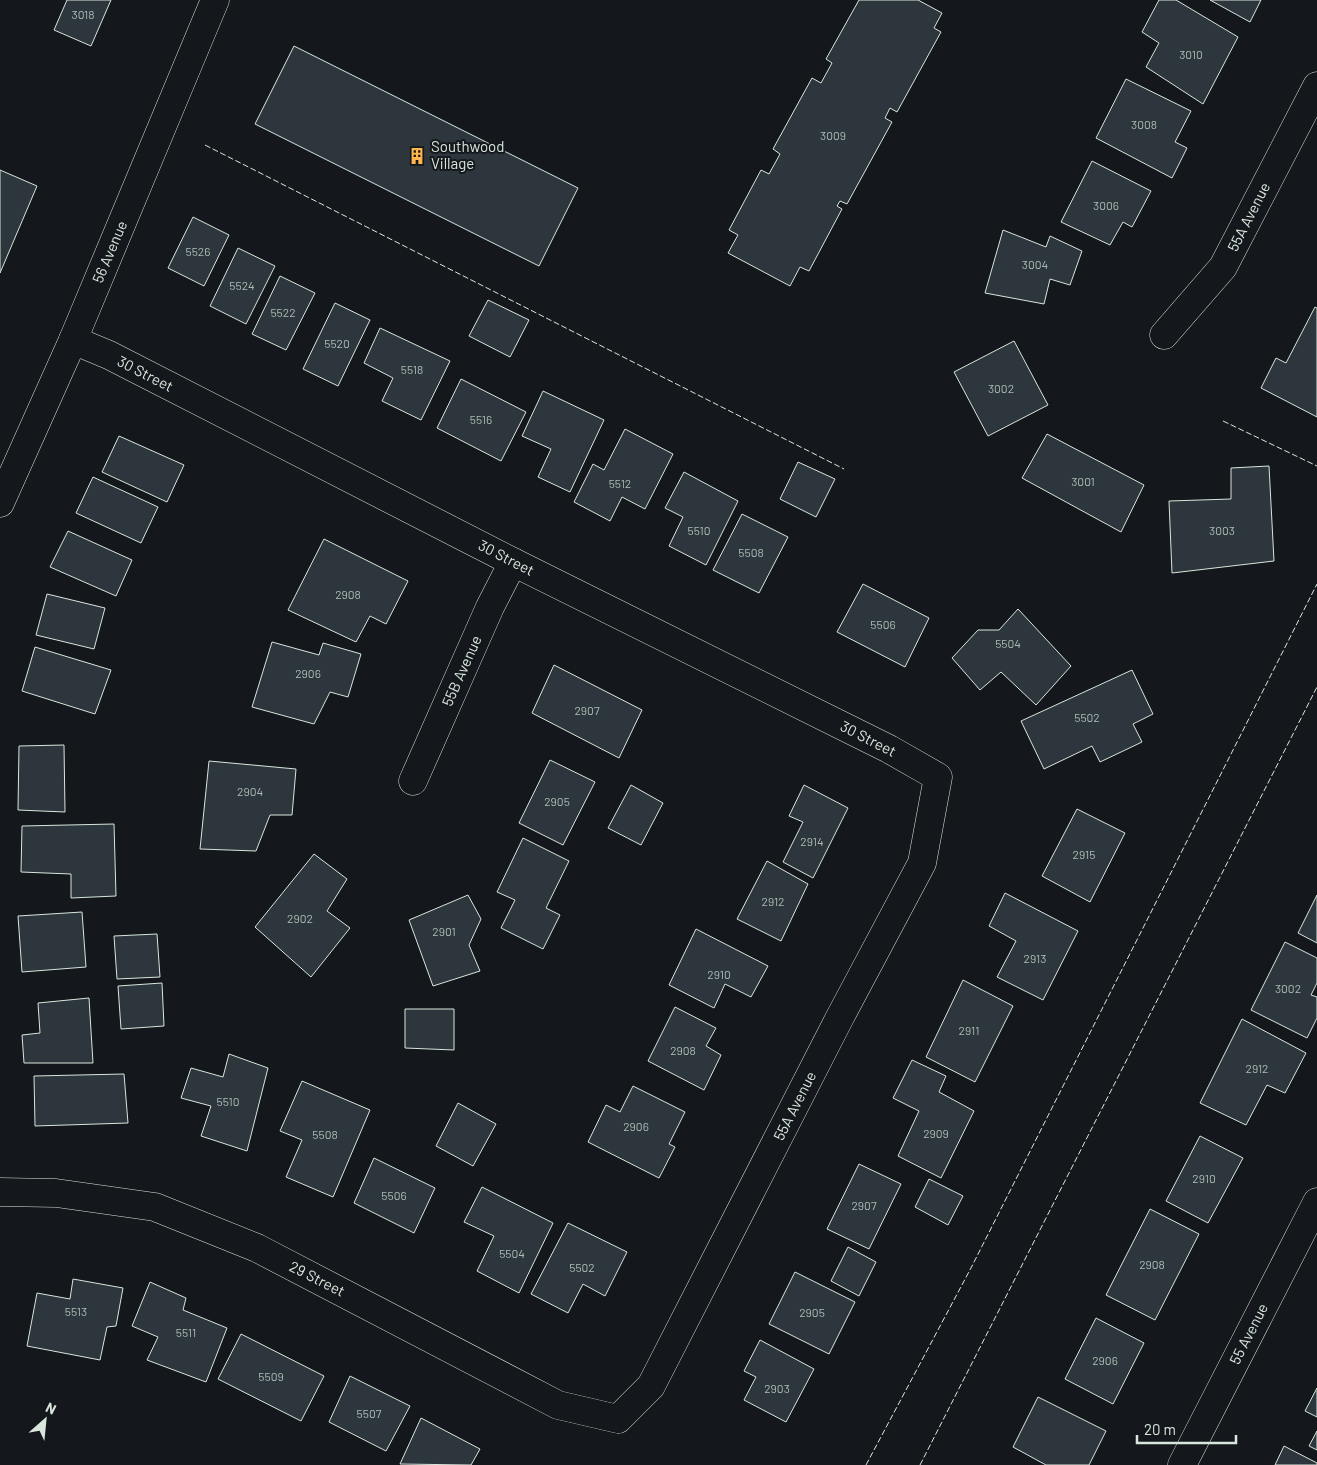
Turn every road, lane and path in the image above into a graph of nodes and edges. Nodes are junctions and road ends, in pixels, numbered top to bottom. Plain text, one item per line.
1 (215, 0) edge
2 (1317, 86) edge
3 (1164, 336) dead end
4 (73, 340) junction
5 (0, 503) edge
6 (513, 562) junction
7 (938, 776) joint
8 (413, 781) dead end
9 (0, 1192) edge
10 (1317, 1202) edge
11 (618, 1419) joint
12 (1182, 1465) edge

1 - 4 street, 56 Avenue
2 - 3 street, 55A Avenue
4 - 5 street, 56 Avenue
4 - 6 street, 30 Street
6 - 7 street, 30 Street
6 - 8 street, 55B Avenue
7 - 11 street, 55A Avenue
9 - 11 street, 29 Street
10 - 12 street, 55 Avenue

